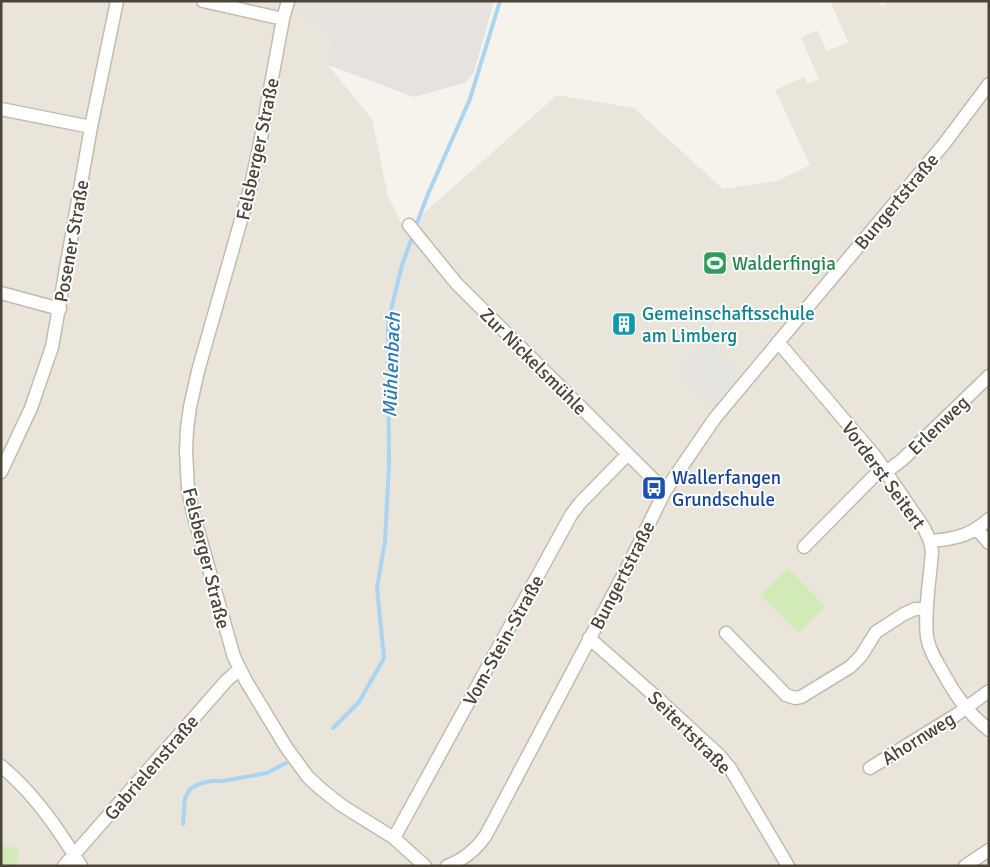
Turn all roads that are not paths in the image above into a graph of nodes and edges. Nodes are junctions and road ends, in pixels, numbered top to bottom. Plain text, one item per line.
1 (117, 1) edge
2 (203, 1) edge
3 (288, 1) edge
4 (283, 19) junction
5 (989, 84) edge
6 (1, 109) edge
7 (91, 127) junction
8 (409, 225) dead end
9 (1, 294) edge
10 (60, 310) junction
11 (778, 342) junction
12 (989, 376) edge
13 (628, 454) junction
14 (5, 456) edge
15 (1, 472) edge
16 (886, 472) junction
17 (666, 491) junction
18 (989, 519) edge
19 (977, 529) junction
20 (930, 541) junction
21 (989, 543) edge
22 (804, 547) dead end
23 (927, 609) junction
24 (726, 633) dead end
25 (589, 638) junction
26 (240, 669) junction
27 (989, 691) edge
28 (965, 708) junction
29 (989, 730) edge
30 (1, 766) edge
31 (870, 768) dead end
32 (394, 838) junction
33 (989, 850) edge
34 (78, 860) edge
35 (64, 866) edge
36 (425, 866) edge
37 (447, 866) edge
38 (788, 866) edge
39 (965, 866) edge

1 - 7 street, Posener Straße
2 - 4 street
3 - 4 street, Felsberger Straße
4 - 26 street, Felsberger Straße
5 - 11 street, Bungertstraße
6 - 7 street
7 - 10 street, Posener Straße
8 - 13 street, Zur Nickelsmühle
9 - 10 street
10 - 14 street, Posener Straße
11 - 16 street, Vorderst Seitert
11 - 17 street, Bungertstraße
12 - 16 street, Erlenweg
13 - 17 street, Zur Nickelsmühle
13 - 32 street, Vom-Stein-Straße
14 - 15 street, Posener Straße
16 - 20 street, Vorderst Seitert
16 - 22 street, Erlenweg
17 - 25 street, Bungertstraße
18 - 19 street
19 - 20 street
19 - 21 street
20 - 23 street, Vorderst Seitert
23 - 24 street
23 - 28 street, Vorderst Seitert
25 - 37 street, Bungertstraße
25 - 38 street, Seitertstraße
26 - 32 street, Felsberger Straße
26 - 34 street, Gabrielenstraße
27 - 28 street, Ahornweg
28 - 29 street, Vorderst Seitert
28 - 31 street, Ahornweg
30 - 34 street
32 - 36 street, Felsberger Straße
33 - 39 street
34 - 35 street, Gabrielenstraße

